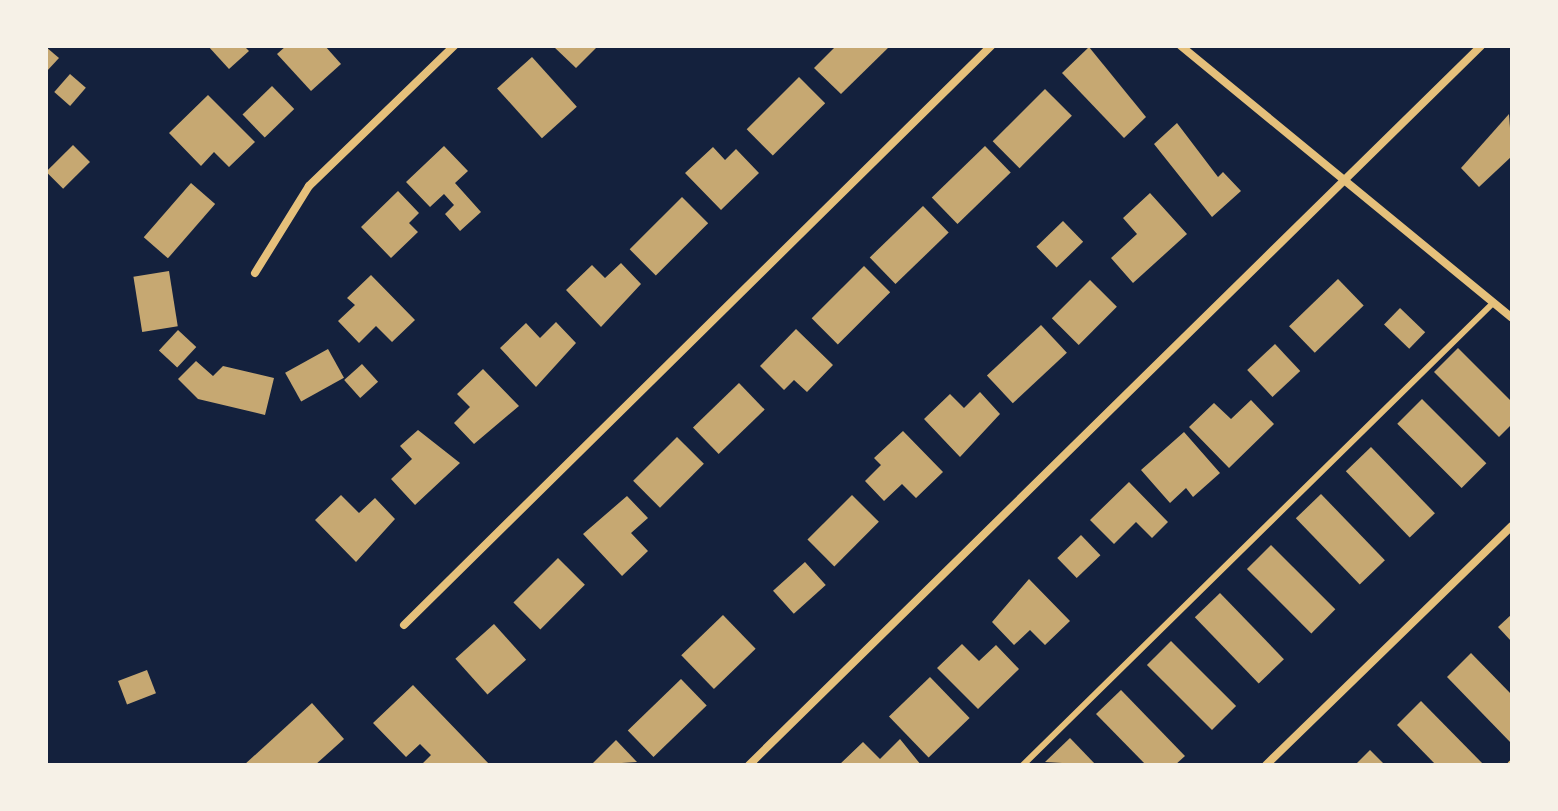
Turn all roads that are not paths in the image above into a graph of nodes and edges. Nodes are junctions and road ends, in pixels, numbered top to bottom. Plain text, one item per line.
1 (454, 46) edge
2 (991, 46) edge
3 (1181, 46) edge
4 (1481, 46) edge
5 (1346, 179) junction
6 (255, 273) dead end
7 (1496, 301) junction
8 (1512, 318) edge
9 (1512, 526) edge
10 (404, 625) dead end
11 (749, 765) edge
12 (1023, 765) edge
13 (1266, 765) edge

1 - 6 street
2 - 10 street
3 - 5 street
4 - 5 street
5 - 7 street
5 - 11 street
7 - 8 street
7 - 12 lane
9 - 13 street

